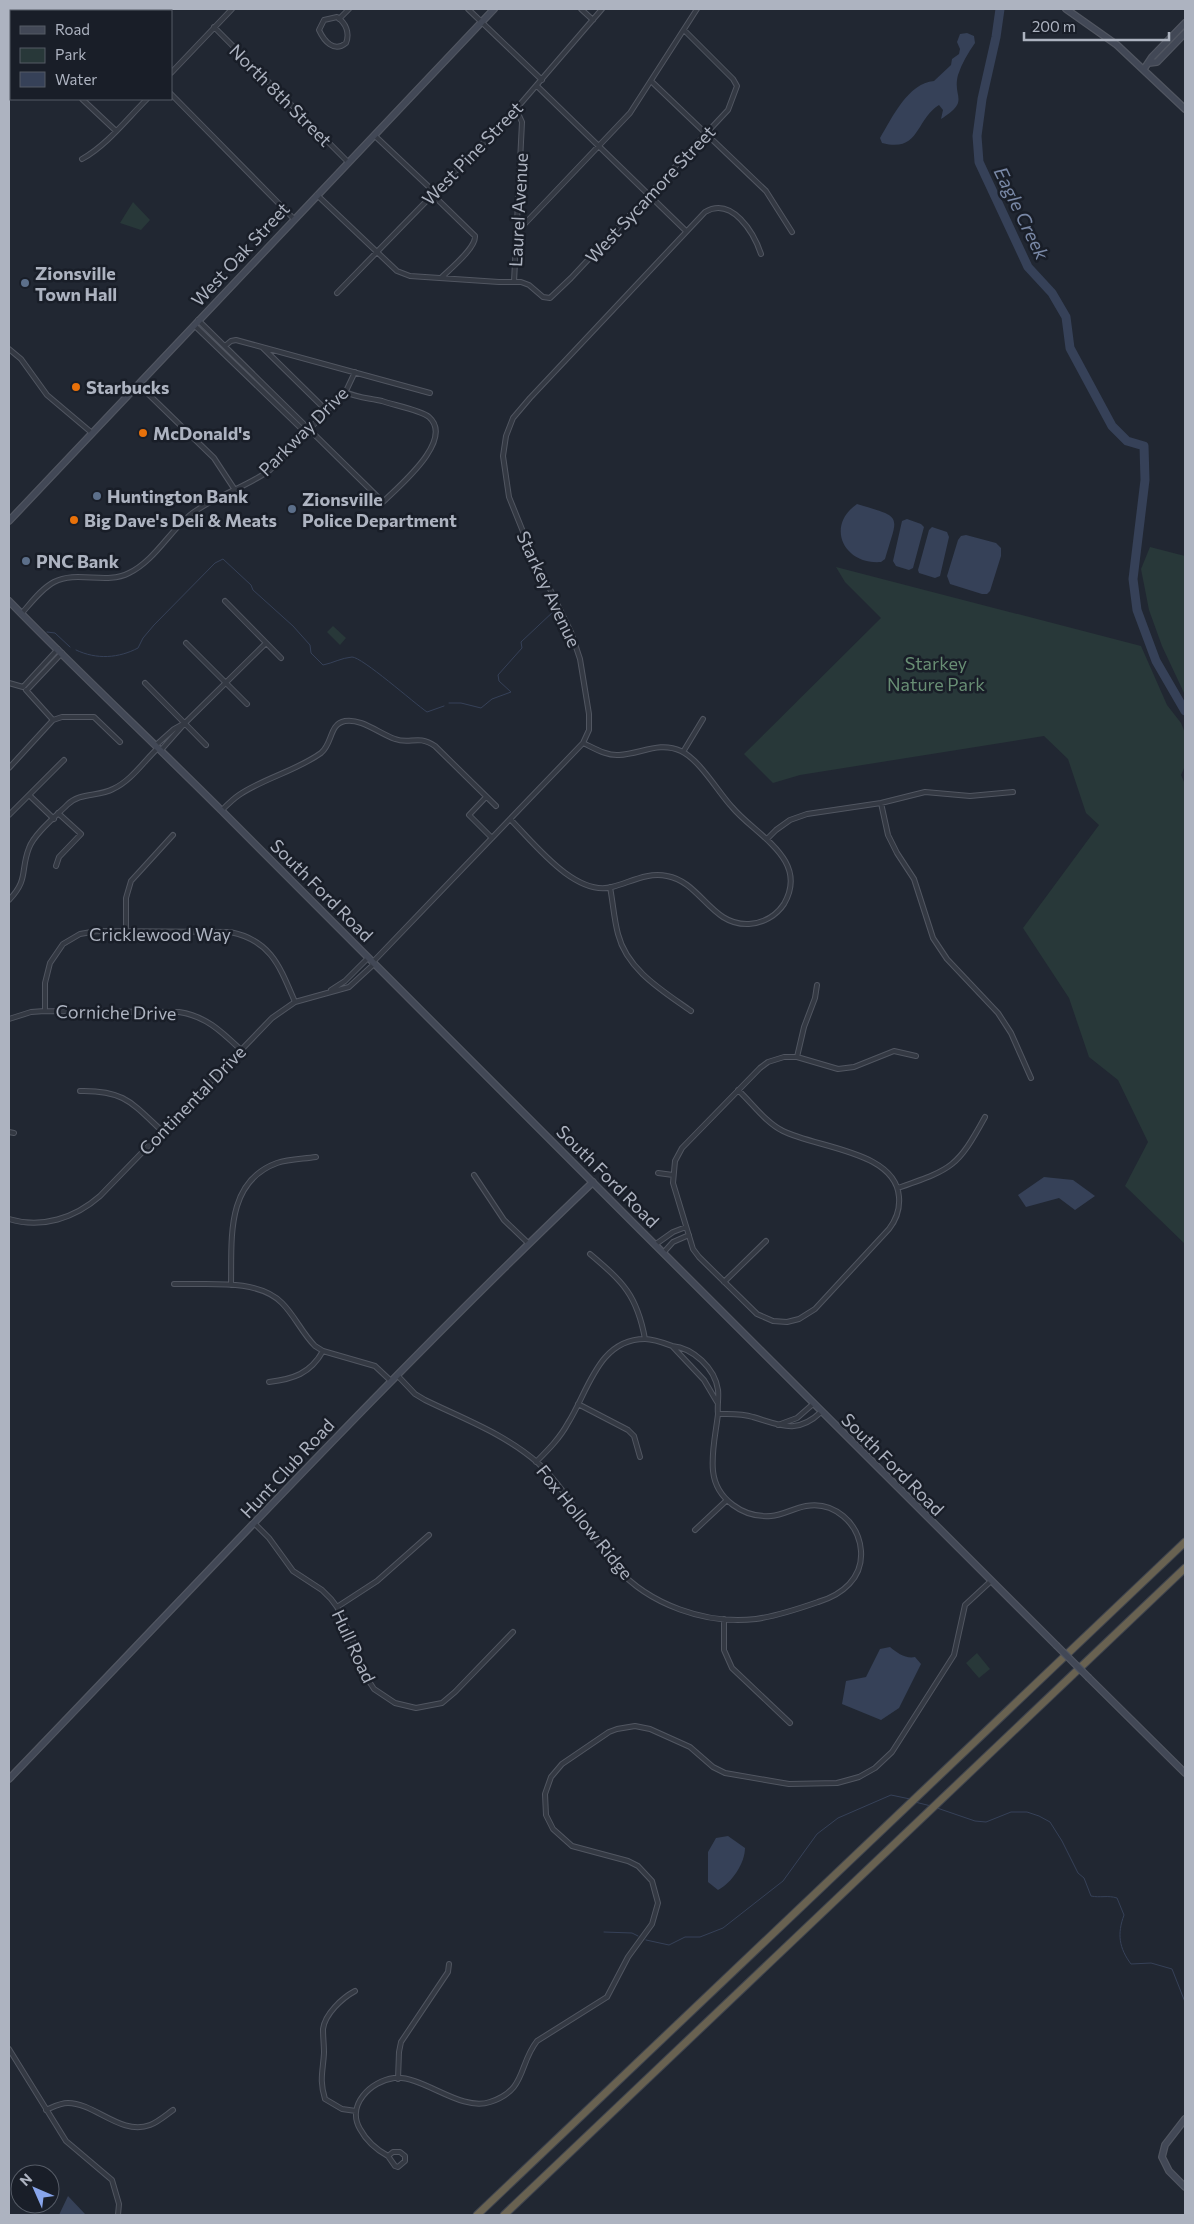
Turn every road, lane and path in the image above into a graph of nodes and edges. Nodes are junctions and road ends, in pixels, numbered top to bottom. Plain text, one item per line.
1 (232, 9) edge
2 (349, 9) edge
3 (468, 9) edge
4 (494, 9) edge
5 (581, 9) edge
6 (602, 9) edge
7 (697, 9) edge
8 (1066, 9) edge
9 (339, 18) junction
10 (593, 20) junction
11 (482, 22) junction
12 (1185, 23) edge
13 (214, 27) junction
14 (684, 30) junction
15 (1185, 33) edge
16 (1149, 64) junction
17 (1144, 69) junction
18 (172, 72) edge
19 (542, 80) junction
20 (651, 81) junction
21 (537, 86) junction
22 (172, 95) edge
23 (83, 100) edge
24 (146, 100) edge
25 (516, 109) junction
26 (1185, 109) edge
27 (116, 130) junction
28 (707, 133) junction
29 (374, 135) junction
30 (600, 146) junction
31 (82, 159) dead end
32 (348, 162) junction
33 (432, 193) junction
34 (650, 194) junction
35 (317, 195) junction
36 (294, 219) junction
37 (686, 231) junction
38 (792, 232) dead end
39 (516, 233) junction
40 (377, 252) junction
41 (761, 254) dead end
42 (440, 278) junction
43 (514, 282) junction
44 (336, 293) dead end
45 (196, 322) junction
46 (225, 346) junction
47 (263, 348) junction
48 (9, 349) edge
49 (355, 372) junction
50 (138, 384) junction
51 (346, 392) junction
52 (430, 393) dead end
53 (327, 411) junction
54 (307, 431) junction
55 (92, 433) junction
56 (235, 490) junction
57 (9, 521) edge
58 (9, 601) edge
59 (225, 601) dead end
60 (21, 614) junction
61 (186, 642) dead end
62 (266, 643) junction
63 (60, 651) junction
64 (281, 658) dead end
65 (9, 683) edge
66 (145, 683) dead end
67 (226, 683) junction
68 (25, 689) junction
69 (247, 704) dead end
70 (703, 719) dead end
71 (53, 720) junction
72 (185, 723) junction
73 (120, 742) dead end
74 (584, 743) junction
75 (206, 745) dead end
76 (158, 748) junction
77 (683, 752) junction
78 (64, 760) dead end
79 (9, 768) edge
80 (1013, 792) dead end
81 (28, 795) junction
82 (486, 797) junction
83 (882, 803) junction
84 (496, 806) dead end
85 (222, 810) junction
86 (58, 813) junction
87 (9, 815) edge
88 (54, 819) junction
89 (510, 819) junction
90 (173, 835) dead end
91 (492, 838) junction
92 (767, 839) junction
93 (56, 866) dead end
94 (610, 887) junction
95 (9, 900) edge
96 (126, 931) junction
97 (371, 962) junction
98 (817, 985) dead end
99 (329, 991) junction
100 (295, 1002) junction
101 (45, 1011) junction
102 (692, 1011) dead end
103 (9, 1019) edge
104 (241, 1050) junction
105 (916, 1056) dead end
106 (797, 1057) junction
107 (1031, 1078) dead end
108 (738, 1090) junction
109 (80, 1091) dead end
110 (985, 1117) dead end
111 (162, 1131) junction
112 (9, 1132) edge
113 (14, 1133) dead end
114 (316, 1157) dead end
115 (658, 1173) dead end
116 (474, 1175) dead end
117 (673, 1175) junction
118 (593, 1182) junction
119 (898, 1188) junction
120 (9, 1219) edge
121 (686, 1227) junction
122 (689, 1235) junction
123 (766, 1241) dead end
124 (528, 1243) junction
125 (656, 1244) junction
126 (664, 1252) junction
127 (590, 1254) dead end
128 (724, 1282) junction
129 (174, 1284) dead end
130 (231, 1285) junction
131 (645, 1339) junction
132 (672, 1346) junction
133 (323, 1351) junction
134 (397, 1375) junction
135 (391, 1381) junction
136 (268, 1382) dead end
137 (717, 1402) junction
138 (578, 1404) junction
139 (813, 1404) junction
140 (821, 1412) junction
141 (718, 1414) junction
142 (778, 1425) junction
143 (640, 1457) dead end
144 (536, 1462) junction
145 (726, 1500) junction
146 (255, 1524) junction
147 (695, 1530) dead end
148 (429, 1535) dead end
149 (1185, 1542) edge
150 (1185, 1568) edge
151 (991, 1581) junction
152 (337, 1607) junction
153 (724, 1619) junction
154 (513, 1632) dead end
155 (790, 1722) dead end
156 (1185, 1773) edge
157 (9, 1779) edge
158 (449, 1964) dead end
159 (355, 1991) dead end
160 (9, 2049) edge
161 (398, 2078) junction
162 (46, 2110) junction
163 (173, 2110) dead end
164 (356, 2111) junction
165 (1185, 2119) edge
166 (388, 2156) junction
167 (1185, 2186) edge
168 (118, 2215) edge
169 (477, 2215) edge
170 (504, 2215) edge

1 - 13 street
2 - 9 street
3 - 11 street
4 - 11 main road, West Oak Street
5 - 10 street
6 - 10 street, West Pine Street
7 - 14 street
8 - 17 main road
9 - 9 street
10 - 19 street, West Pine Street
11 - 19 street
11 - 29 main road, West Oak Street
12 - 16 main road
13 - 18 street
13 - 32 street, North 8th Street
14 - 20 street
14 - 28 street, West Sycamore Street
15 - 16 main road
16 - 17 main road
17 - 26 main road
19 - 21 street, West Pine Street
20 - 28 street
20 - 30 street
21 - 25 street, West Pine Street
21 - 30 street
22 - 36 street
23 - 27 street
24 - 27 street
25 - 33 street, West Pine Street
25 - 39 street, Laurel Avenue
27 - 31 street
28 - 34 street, West Sycamore Street
28 - 38 street
29 - 32 main road, West Oak Street
29 - 33 street
30 - 34 street
30 - 39 street
32 - 35 main road, West Oak Street
33 - 40 street, West Pine Street
33 - 42 street
34 - 37 street
34 - 43 street, West Sycamore Street
35 - 36 main road, West Oak Street
35 - 40 street
36 - 45 main road, West Oak Street
37 - 41 street, Starkey Avenue
37 - 74 street, Starkey Avenue
39 - 43 street, Laurel Avenue
40 - 42 street
40 - 44 street, West Pine Street
42 - 43 street
45 - 46 street
45 - 50 main road, West Oak Street
45 - 54 street
46 - 47 street
46 - 54 street
47 - 49 street
47 - 53 street
48 - 55 street
49 - 51 street, Parkway Drive
49 - 52 street
50 - 55 main road, West Oak Street
50 - 56 street
51 - 53 street, Parkway Drive
51 - 54 street
53 - 54 street, Parkway Drive
54 - 56 street, Parkway Drive
55 - 57 main road, West Oak Street
56 - 60 street, Parkway Drive
58 - 60 main road, South Ford Road
59 - 62 street
60 - 63 main road, South Ford Road
61 - 67 street
62 - 64 street
62 - 67 street
63 - 68 street
63 - 76 main road, South Ford Road
65 - 68 street
66 - 72 street
67 - 69 street
67 - 72 street
68 - 71 street
70 - 77 street
71 - 73 street
71 - 79 street
72 - 75 street
72 - 76 street
74 - 77 street
74 - 89 street
76 - 85 main road, South Ford Road
76 - 86 street
77 - 92 street
78 - 81 street
80 - 83 street
81 - 87 street
81 - 88 street
82 - 84 street
82 - 85 street
82 - 91 street
83 - 92 street
83 - 107 street
85 - 97 main road, South Ford Road
86 - 88 street
86 - 93 street
88 - 95 street
89 - 91 street
89 - 94 street
90 - 96 street
91 - 97 street
92 - 94 street
94 - 102 street
96 - 100 street, Cricklewood Way
96 - 101 street, Cricklewood Way
97 - 99 street
97 - 99 street, Continental Drive
97 - 118 main road, South Ford Road
98 - 106 street
99 - 100 street, Continental Drive
100 - 104 street, Continental Drive
101 - 103 street, Corniche Drive
101 - 104 street, Corniche Drive
104 - 111 street, Continental Drive
105 - 106 street
106 - 108 street
108 - 117 street
108 - 119 street
109 - 111 street
110 - 119 street
111 - 120 street, Continental Drive
112 - 113 street
114 - 130 street
115 - 117 street
116 - 124 street
117 - 121 street
118 - 124 main road, Hunt Club Road
118 - 125 main road, South Ford Road
119 - 128 street
121 - 122 street
121 - 125 street
122 - 126 street
122 - 128 street
123 - 128 street
124 - 134 main road, Hunt Club Road
125 - 126 main road, South Ford Road
126 - 139 main road, South Ford Road
127 - 131 street
129 - 130 street
130 - 133 street
131 - 132 street
131 - 138 street
132 - 137 street
132 - 137 street
133 - 135 street
133 - 136 street
134 - 135 main road, Hunt Club Road
134 - 144 street, Fox Hollow Ridge
135 - 146 main road, Hunt Club Road
137 - 141 street
138 - 143 street
138 - 144 street
139 - 140 main road, South Ford Road
139 - 142 street
140 - 142 street
140 - 151 main road, South Ford Road
141 - 142 street
141 - 145 street
144 - 153 street, Fox Hollow Ridge
145 - 147 street
145 - 153 street, Fox Hollow Ridge
146 - 152 street, Hull Road
146 - 157 main road, Hunt Club Road
148 - 152 street
149 - 169 highway
150 - 170 highway
151 - 156 main road, South Ford Road, bridge
151 - 161 street
152 - 154 street, Hull Road
153 - 155 street
158 - 161 street
159 - 164 street
160 - 162 street
161 - 164 street
162 - 163 street
162 - 168 street
164 - 166 street
165 - 167 main road
166 - 166 street

